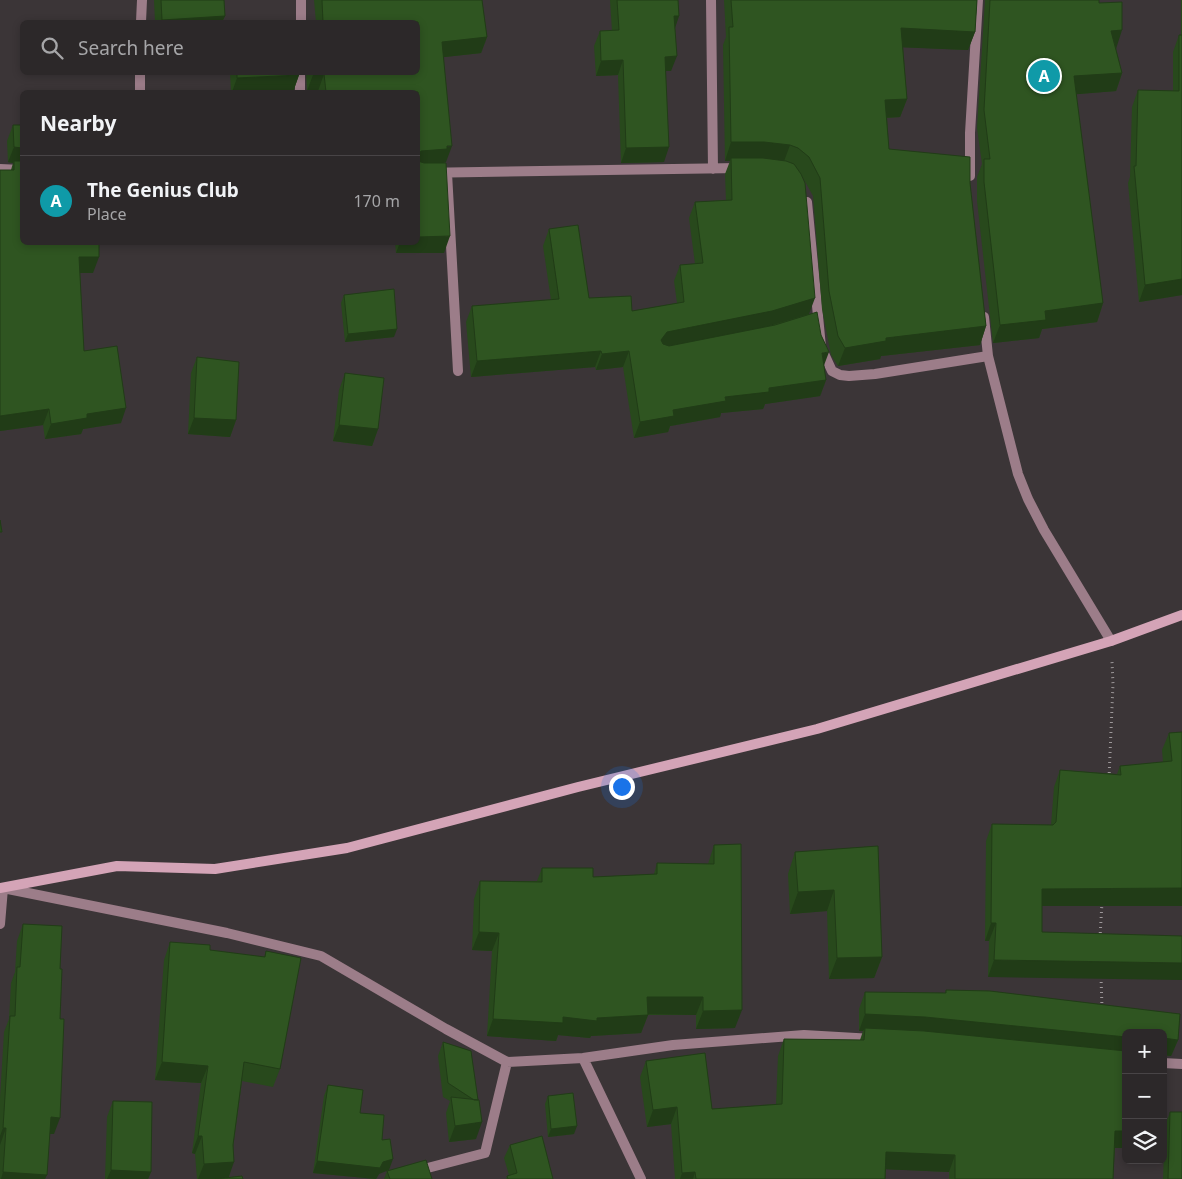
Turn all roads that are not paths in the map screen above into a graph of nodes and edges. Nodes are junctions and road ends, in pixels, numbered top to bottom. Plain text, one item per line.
1 (142, 0) edge
2 (301, 0) edge
3 (711, 0) edge
4 (978, 0) edge
5 (141, 20) edge
6 (301, 20) edge
7 (140, 75) edge
8 (300, 75) edge
9 (140, 90) edge
10 (300, 90) edge
11 (748, 168) edge
12 (0, 169) edge
13 (713, 169) junction
14 (20, 170) edge
15 (420, 173) edge
16 (447, 173) junction
17 (803, 191) edge
18 (970, 191) edge
19 (982, 307) edge
20 (988, 356) junction
21 (458, 371) dead end
22 (1182, 614) edge
23 (1111, 641) junction
24 (2, 888) edge
25 (0, 924) edge
26 (880, 1040) edge
27 (582, 1058) junction
28 (508, 1062) junction
29 (1167, 1063) edge
30 (1182, 1064) edge
31 (402, 1174) edge
32 (641, 1179) edge

1 - 5 street
2 - 6 street
3 - 13 street
4 - 18 street
7 - 9 street
8 - 10 street
11 - 13 street
12 - 14 street
13 - 16 street
15 - 16 street
16 - 21 street
17 - 20 street
19 - 20 street
20 - 23 street
22 - 23 street
23 - 24 street
24 - 25 street
24 - 28 street
26 - 27 street
27 - 28 street
27 - 32 street
28 - 31 street
29 - 30 street

